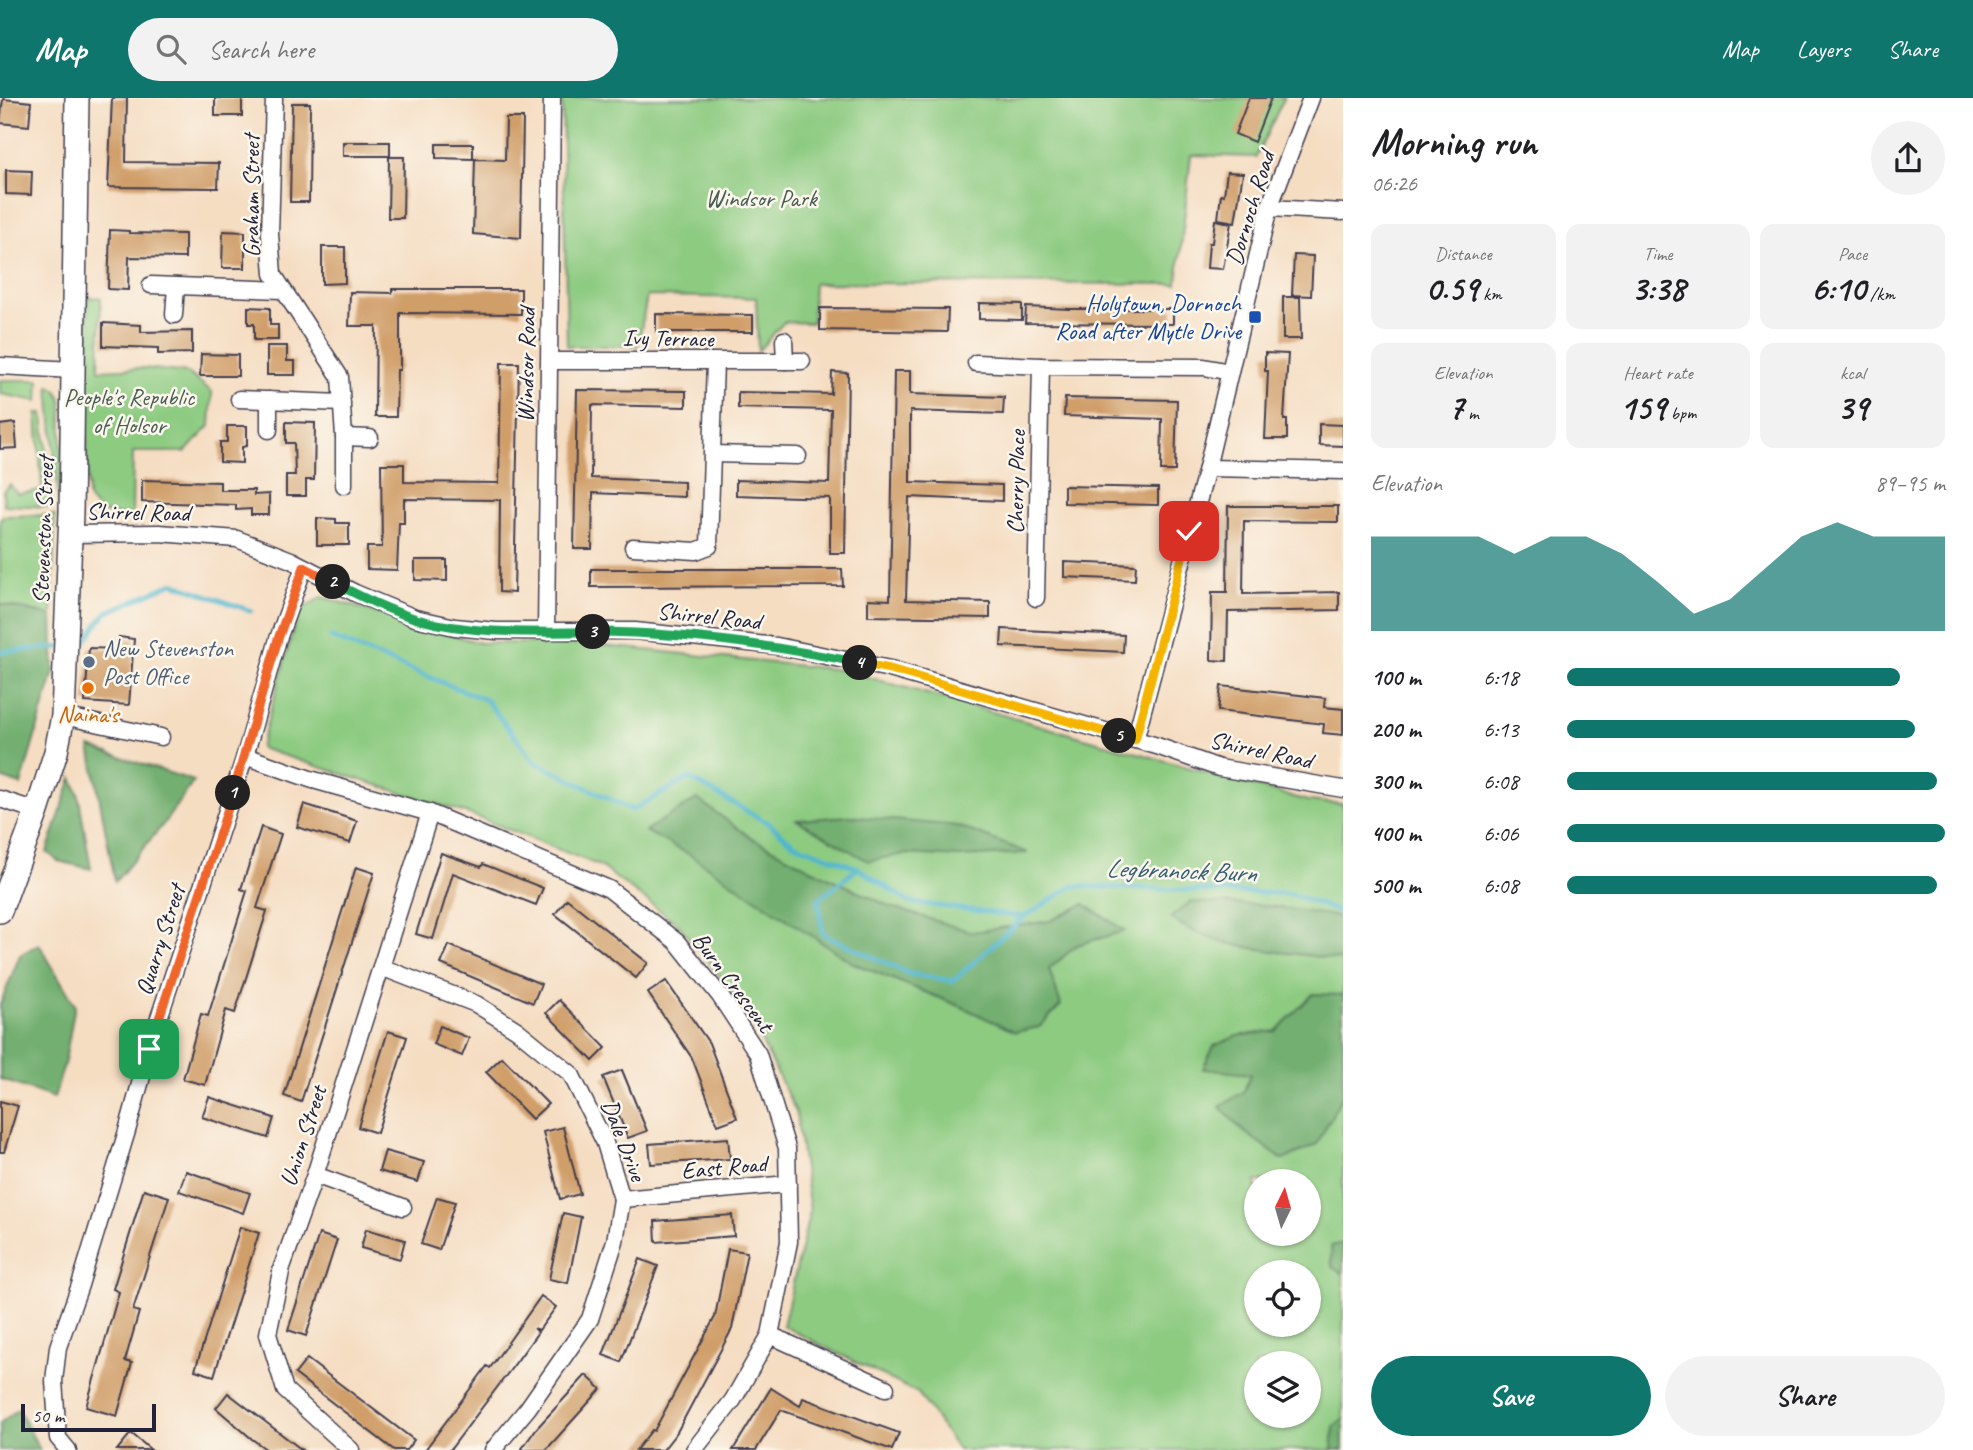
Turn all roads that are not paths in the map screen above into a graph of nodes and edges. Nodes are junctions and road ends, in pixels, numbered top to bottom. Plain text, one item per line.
1 (77, 98) edge
2 (274, 98) edge
3 (552, 98) edge
4 (1311, 98) edge
5 (1269, 208) junction
6 (1343, 212) edge
7 (151, 285) dead end
8 (176, 286) junction
9 (282, 290) junction
10 (174, 315) dead end
11 (784, 340) dead end
12 (550, 361) junction
13 (785, 361) junction
14 (802, 361) dead end
15 (715, 362) junction
16 (975, 363) dead end
17 (0, 366) edge
18 (1041, 366) junction
19 (73, 370) junction
20 (1230, 372) junction
21 (239, 399) dead end
22 (269, 400) junction
23 (342, 403) junction
24 (269, 430) dead end
25 (344, 437) junction
26 (370, 438) dead end
27 (713, 454) junction
28 (798, 456) dead end
29 (1207, 468) junction
30 (1343, 471) edge
31 (344, 485) dead end
32 (70, 534) junction
33 (632, 547) dead end
34 (304, 567) junction
35 (1036, 598) dead end
36 (546, 632) junction
37 (63, 716) junction
38 (161, 737) dead end
39 (1135, 740) junction
40 (245, 756) junction
41 (1343, 789) edge
42 (0, 799) edge
43 (37, 811) junction
44 (430, 813) junction
45 (0, 911) edge
46 (381, 967) junction
47 (315, 1175) junction
48 (788, 1184) junction
49 (622, 1199) junction
50 (403, 1207) dead end
51 (770, 1335) junction
52 (886, 1388) dead end
53 (68, 1450) edge
54 (351, 1450) edge
55 (493, 1450) edge
56 (694, 1450) edge

1 - 19 main road, Stevenston Street
2 - 9 street, Graham Street
3 - 12 street, Windsor Road
4 - 5 street, Dornoch Road
5 - 6 street
5 - 20 street, Dornoch Road
7 - 8 street
8 - 9 street
8 - 10 street
9 - 23 street, Graham Street
11 - 13 street
12 - 15 street, Ivy Terrace
12 - 36 street, Windsor Road
13 - 14 street, Ivy Terrace
13 - 15 street, Ivy Terrace
15 - 27 street
16 - 18 street
17 - 19 street
18 - 20 street
18 - 35 street, Cherry Place
19 - 32 main road, Stevenston Street
20 - 29 street, Dornoch Road
21 - 22 street
22 - 23 street
22 - 24 street
23 - 25 street, Graham Street
25 - 26 street
25 - 31 street, Graham Street
27 - 28 street
27 - 33 street
29 - 30 street
29 - 39 street, Dornoch Road
32 - 34 street, Shirrel Road
32 - 37 main road, Stevenston Street
34 - 36 street, Shirrel Road
34 - 40 street, Quarry Street
36 - 39 street, Shirrel Road
37 - 38 street
37 - 43 main road, Stevenston Street
39 - 41 street, Shirrel Road
40 - 44 street, Burn Crescent
40 - 53 street, Quarry Street
42 - 43 street
43 - 45 main road, Stevenston Street
44 - 46 street, Union Street
44 - 48 street, Burn Crescent
46 - 47 street, Union Street
46 - 49 street, Dale Drive
47 - 50 street
47 - 54 street, Union Street
48 - 49 street, East Road
48 - 51 street, Burn Crescent
49 - 55 street, Dale Drive
51 - 52 street
51 - 56 street, Burn Crescent

